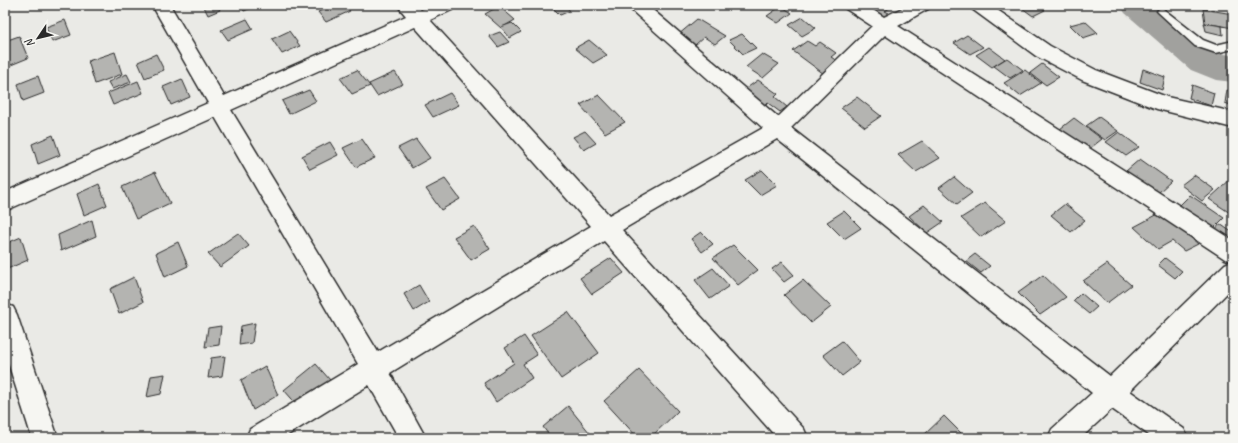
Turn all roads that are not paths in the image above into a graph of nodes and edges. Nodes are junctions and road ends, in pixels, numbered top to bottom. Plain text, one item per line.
1 (161, 5) edge
2 (448, 5) edge
3 (636, 5) edge
4 (852, 5) edge
5 (922, 5) edge
6 (978, 5) edge
7 (1162, 11) dead end
8 (412, 12) edge
9 (883, 26) junction
10 (1233, 45) edge
11 (219, 108) junction
12 (1233, 120) edge
13 (778, 129) junction
14 (5, 202) edge
15 (606, 228) junction
16 (1233, 252) edge
17 (1233, 271) edge
18 (5, 315) edge
19 (374, 367) junction
20 (1111, 393) junction
21 (45, 438) edge
22 (259, 438) edge
23 (413, 438) edge
24 (795, 438) edge
25 (1061, 438) edge
26 (1175, 438) edge

1 - 11 street
2 - 8 street
3 - 13 street
4 - 9 street
5 - 9 street
6 - 12 street
7 - 10 lane
8 - 11 street
8 - 15 street
9 - 13 street
9 - 16 street
11 - 14 street
11 - 19 street
13 - 15 street
13 - 20 street
15 - 19 street
15 - 24 street
17 - 20 street
18 - 21 street
19 - 22 street
19 - 23 street
20 - 25 street
20 - 26 street

